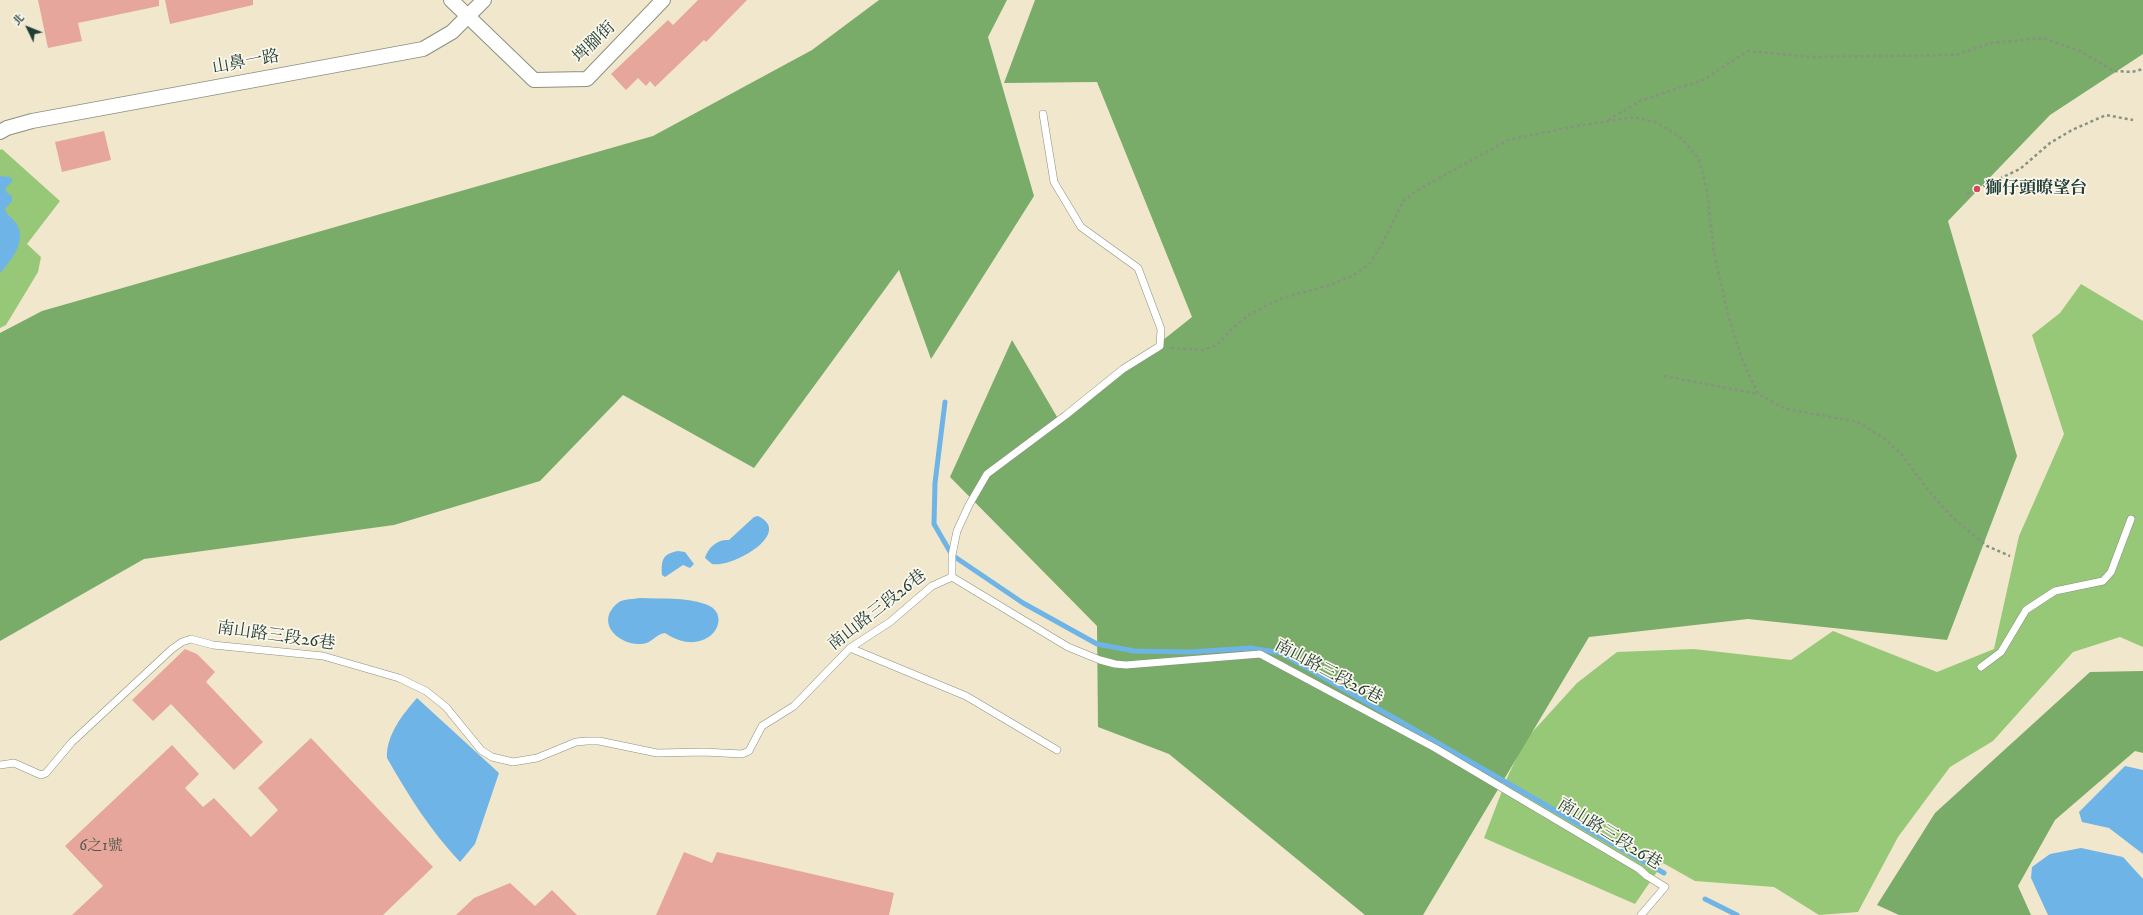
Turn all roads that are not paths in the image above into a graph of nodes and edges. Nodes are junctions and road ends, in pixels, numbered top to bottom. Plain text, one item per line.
1 (451, 0) edge
2 (484, 0) edge
3 (663, 0) edge
4 (468, 16) junction
5 (1043, 114) dead end
6 (0, 132) edge
7 (2131, 519) dead end
8 (952, 577) junction
9 (850, 648) junction
10 (1981, 667) dead end
11 (1057, 750) dead end
12 (0, 765) edge
13 (1641, 915) edge

1 - 4 street, 埤腳街
2 - 4 street, 山鼻一路
3 - 4 street, 埤腳街
4 - 6 street, 山鼻一路
5 - 8 lane, 南山路三段26巷
7 - 10 lane
8 - 9 lane, 南山路三段26巷
8 - 13 lane, 南山路三段26巷
9 - 11 lane
9 - 12 lane, 南山路三段26巷

